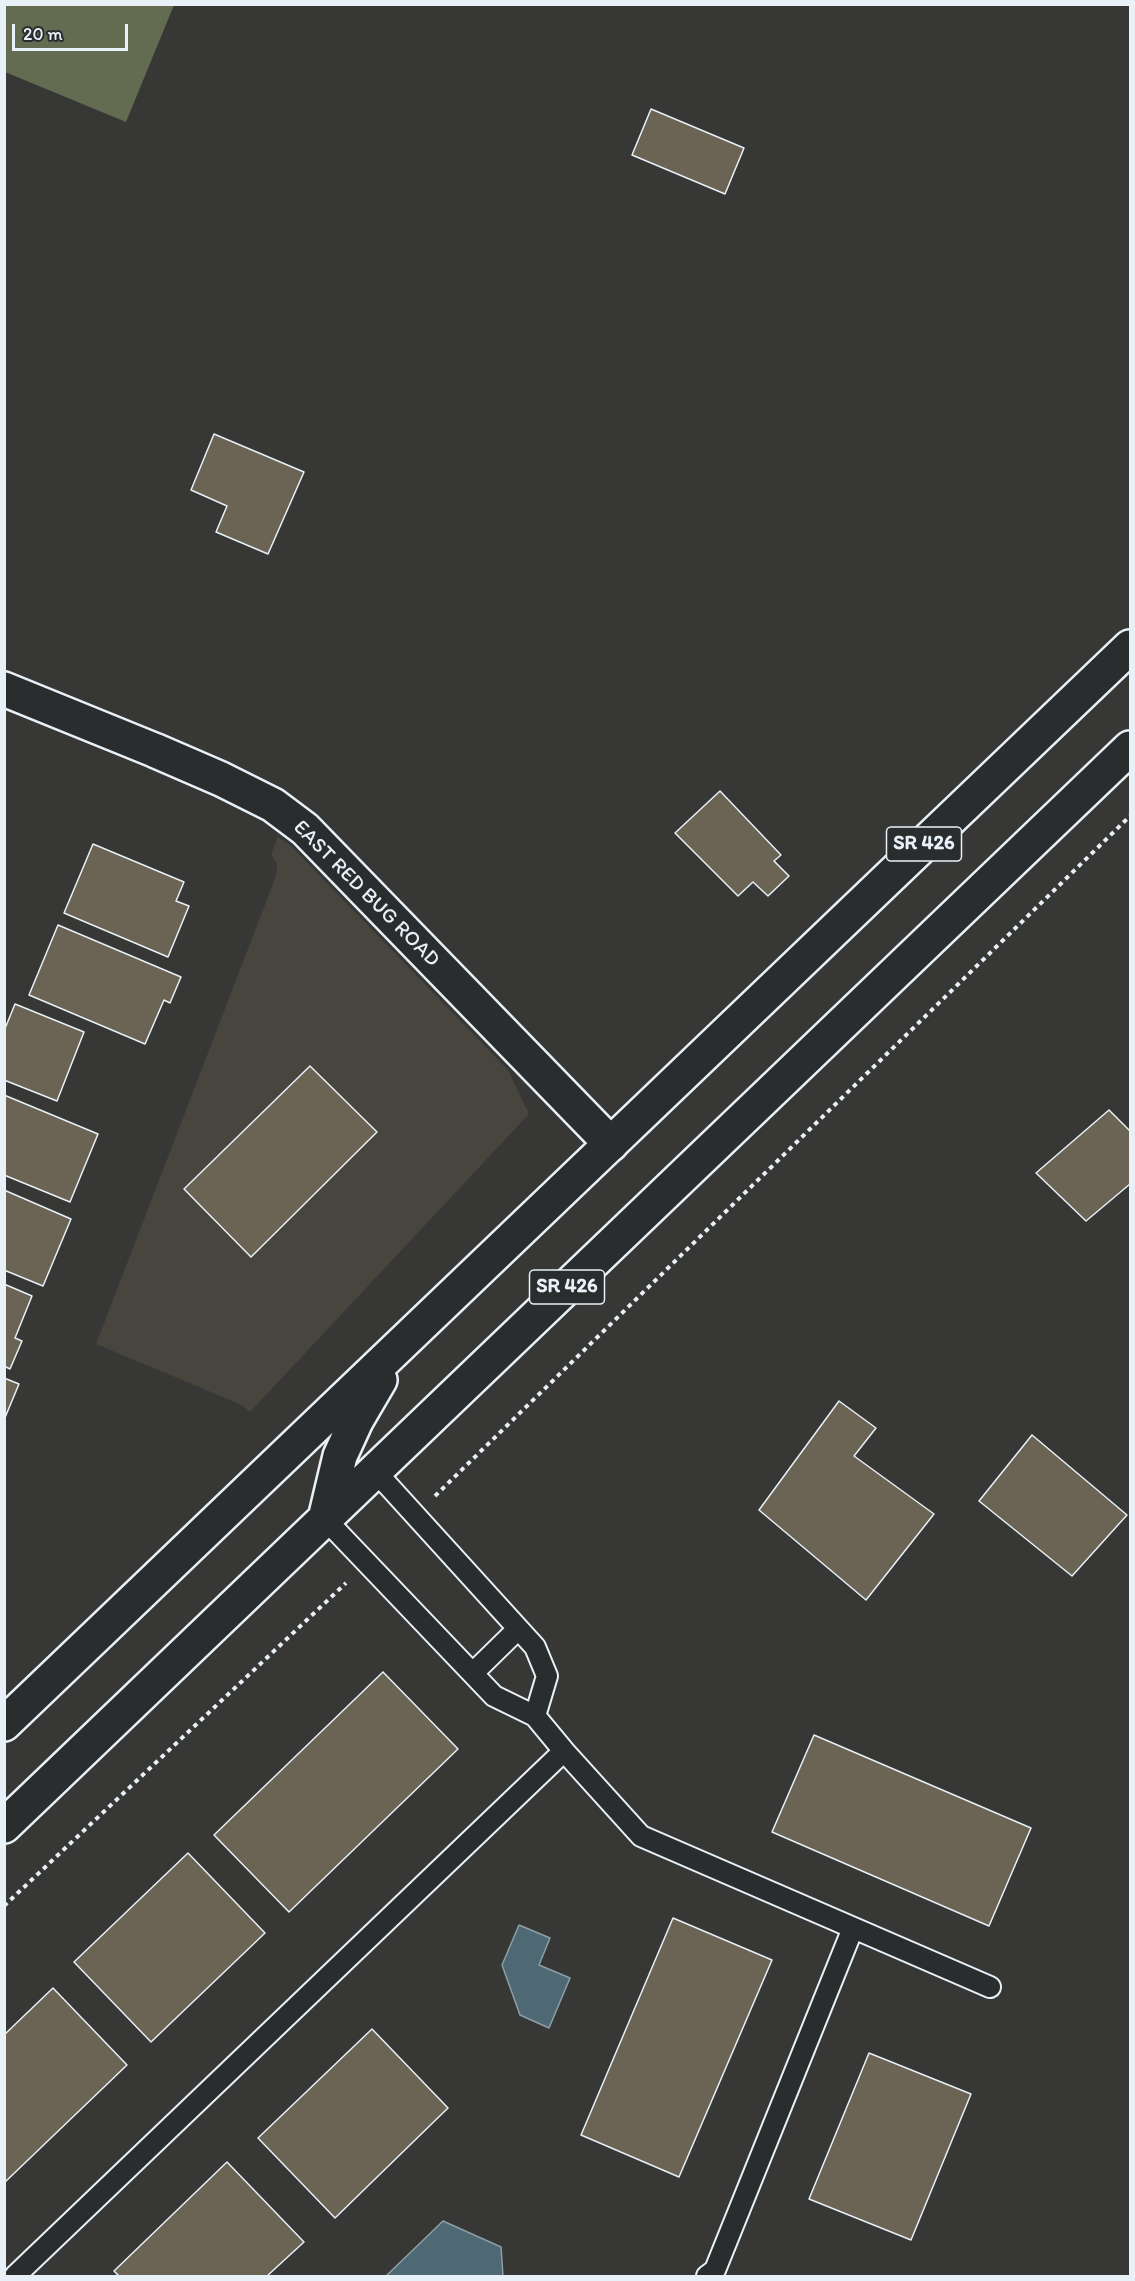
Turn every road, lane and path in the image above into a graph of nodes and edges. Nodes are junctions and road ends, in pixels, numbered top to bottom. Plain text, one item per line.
1 (1131, 646) edge
2 (4, 688) edge
3 (1131, 748) edge
4 (1131, 816) edge
5 (611, 1144) junction
6 (398, 1347) junction
7 (375, 1471) junction
8 (432, 1499) dead end
9 (325, 1519) junction
10 (345, 1584) dead end
11 (518, 1629) junction
12 (473, 1673) junction
13 (535, 1716) junction
14 (4, 1724) edge
15 (564, 1751) junction
16 (4, 1826) edge
17 (4, 1906) edge
18 (853, 1928) junction
19 (990, 1987) dead end
20 (15, 2277) edge
21 (707, 2277) edge

1 - 5 main road, SR 426
2 - 5 main road, EAST RED BUG ROAD
3 - 7 main road, SR 426
4 - 8 path
5 - 6 main road, SR 426
6 - 9 main road
6 - 14 main road, SR 426
7 - 9 main road, SR 426
7 - 11 lane
9 - 12 lane
9 - 16 main road, SR 426
10 - 17 path
11 - 12 lane
11 - 13 lane
12 - 13 lane
13 - 15 lane
15 - 18 lane
15 - 20 lane
18 - 19 lane
18 - 21 lane

